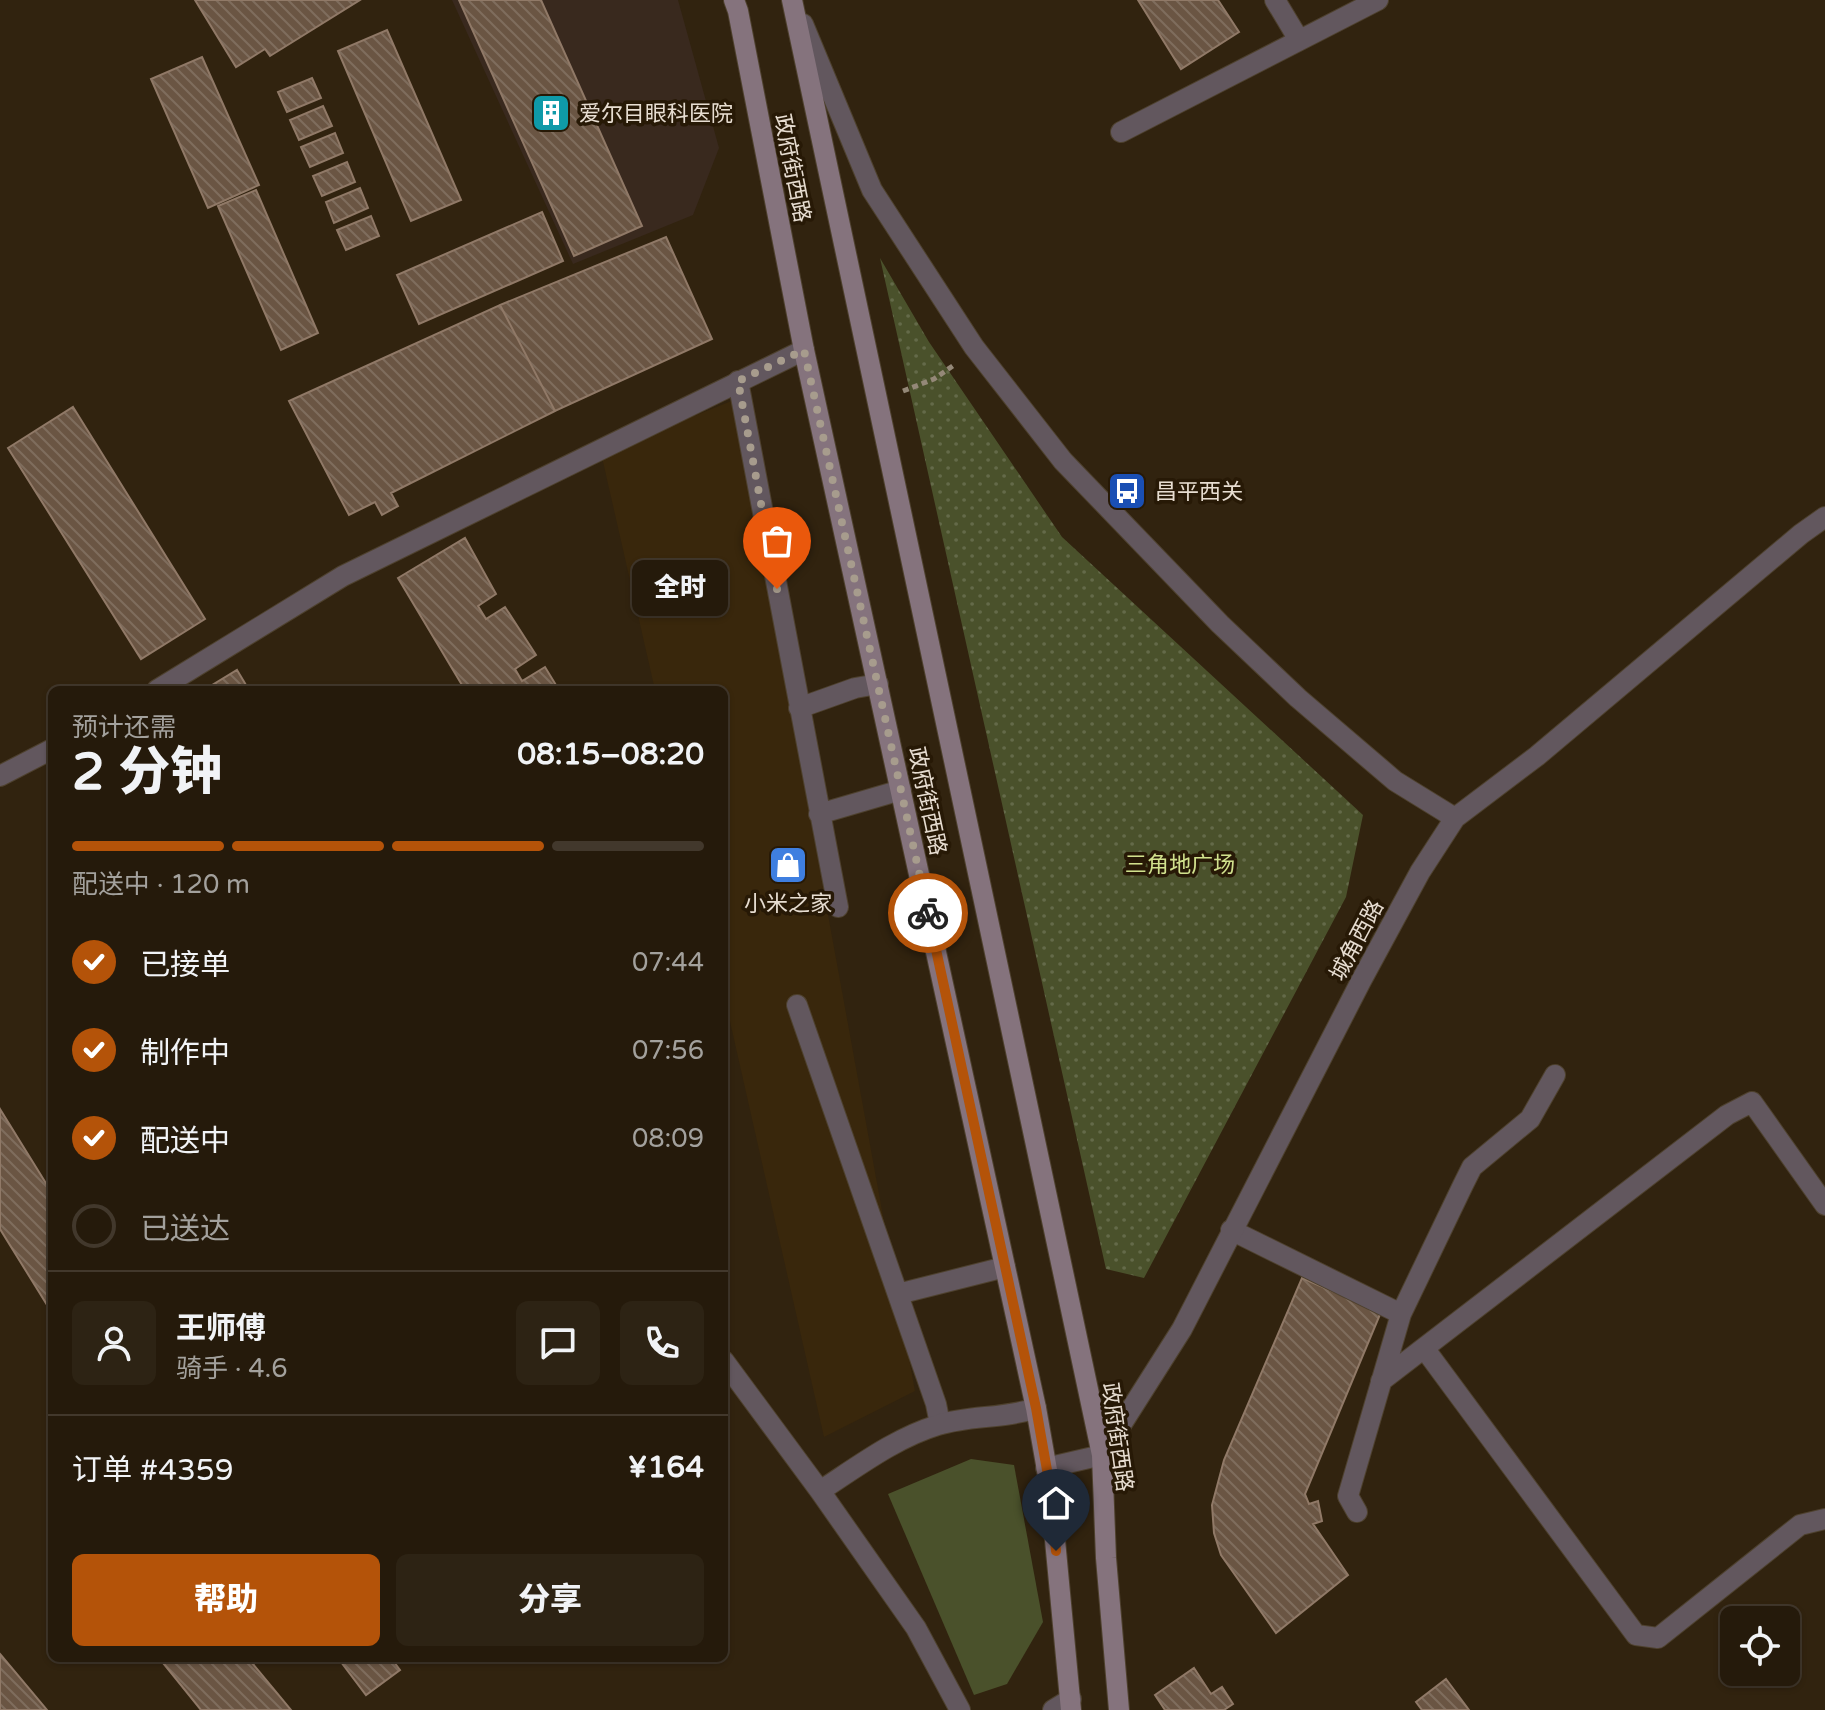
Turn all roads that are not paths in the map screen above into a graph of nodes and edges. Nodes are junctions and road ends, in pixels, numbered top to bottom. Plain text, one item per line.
1 (734, 0) edge
2 (792, 0) edge
3 (1275, 0) edge
4 (1378, 0) edge
5 (1299, 40) junction
6 (1121, 132) dead end
7 (804, 350) junction
8 (738, 381) junction
9 (1825, 517) edge
10 (878, 684) junction
11 (164, 686) edge
12 (799, 708) junction
13 (48, 751) edge
14 (0, 776) edge
15 (901, 790) junction
16 (819, 814) junction
17 (1455, 818) junction
18 (838, 907) dead end
19 (797, 1005) dead end
20 (1555, 1075) dead end
21 (1825, 1205) edge
22 (1231, 1230) junction
23 (1005, 1267) junction
24 (898, 1294) junction
25 (1401, 1314) junction
26 (1424, 1348) junction
27 (728, 1366) edge
28 (1381, 1381) junction
29 (1036, 1408) junction
30 (940, 1424) junction
31 (1102, 1455) junction
32 (1046, 1468) junction
33 (820, 1491) junction
34 (1357, 1512) dead end
35 (1825, 1519) edge
36 (1071, 1705) edge
37 (960, 1710) edge
38 (1053, 1710) edge
39 (1119, 1710) edge

1 - 7 main road, 政府街西路
2 - 17 street
2 - 31 main road, 政府街西路
3 - 5 street
4 - 5 street
5 - 6 street
7 - 8 street
7 - 10 main road, 政府街西路
8 - 11 street
8 - 12 street
9 - 17 street, 城角西路
10 - 12 street
10 - 15 main road, 政府街西路
12 - 16 street
13 - 14 street
15 - 16 street
15 - 23 main road, 政府街西路
16 - 18 street
17 - 22 street, 城角西路
19 - 24 street
20 - 25 street
21 - 26 street
22 - 25 street
22 - 31 street, 城角西路
23 - 24 street
23 - 29 main road, 政府街西路
24 - 30 street
25 - 28 street
26 - 28 street
26 - 35 street
27 - 33 street
28 - 34 street
29 - 30 street
29 - 32 main road, 政府街西路
30 - 33 street
31 - 32 street
31 - 39 main road, 政府街西路
32 - 36 main road, 政府街西路
33 - 37 street
36 - 38 street

